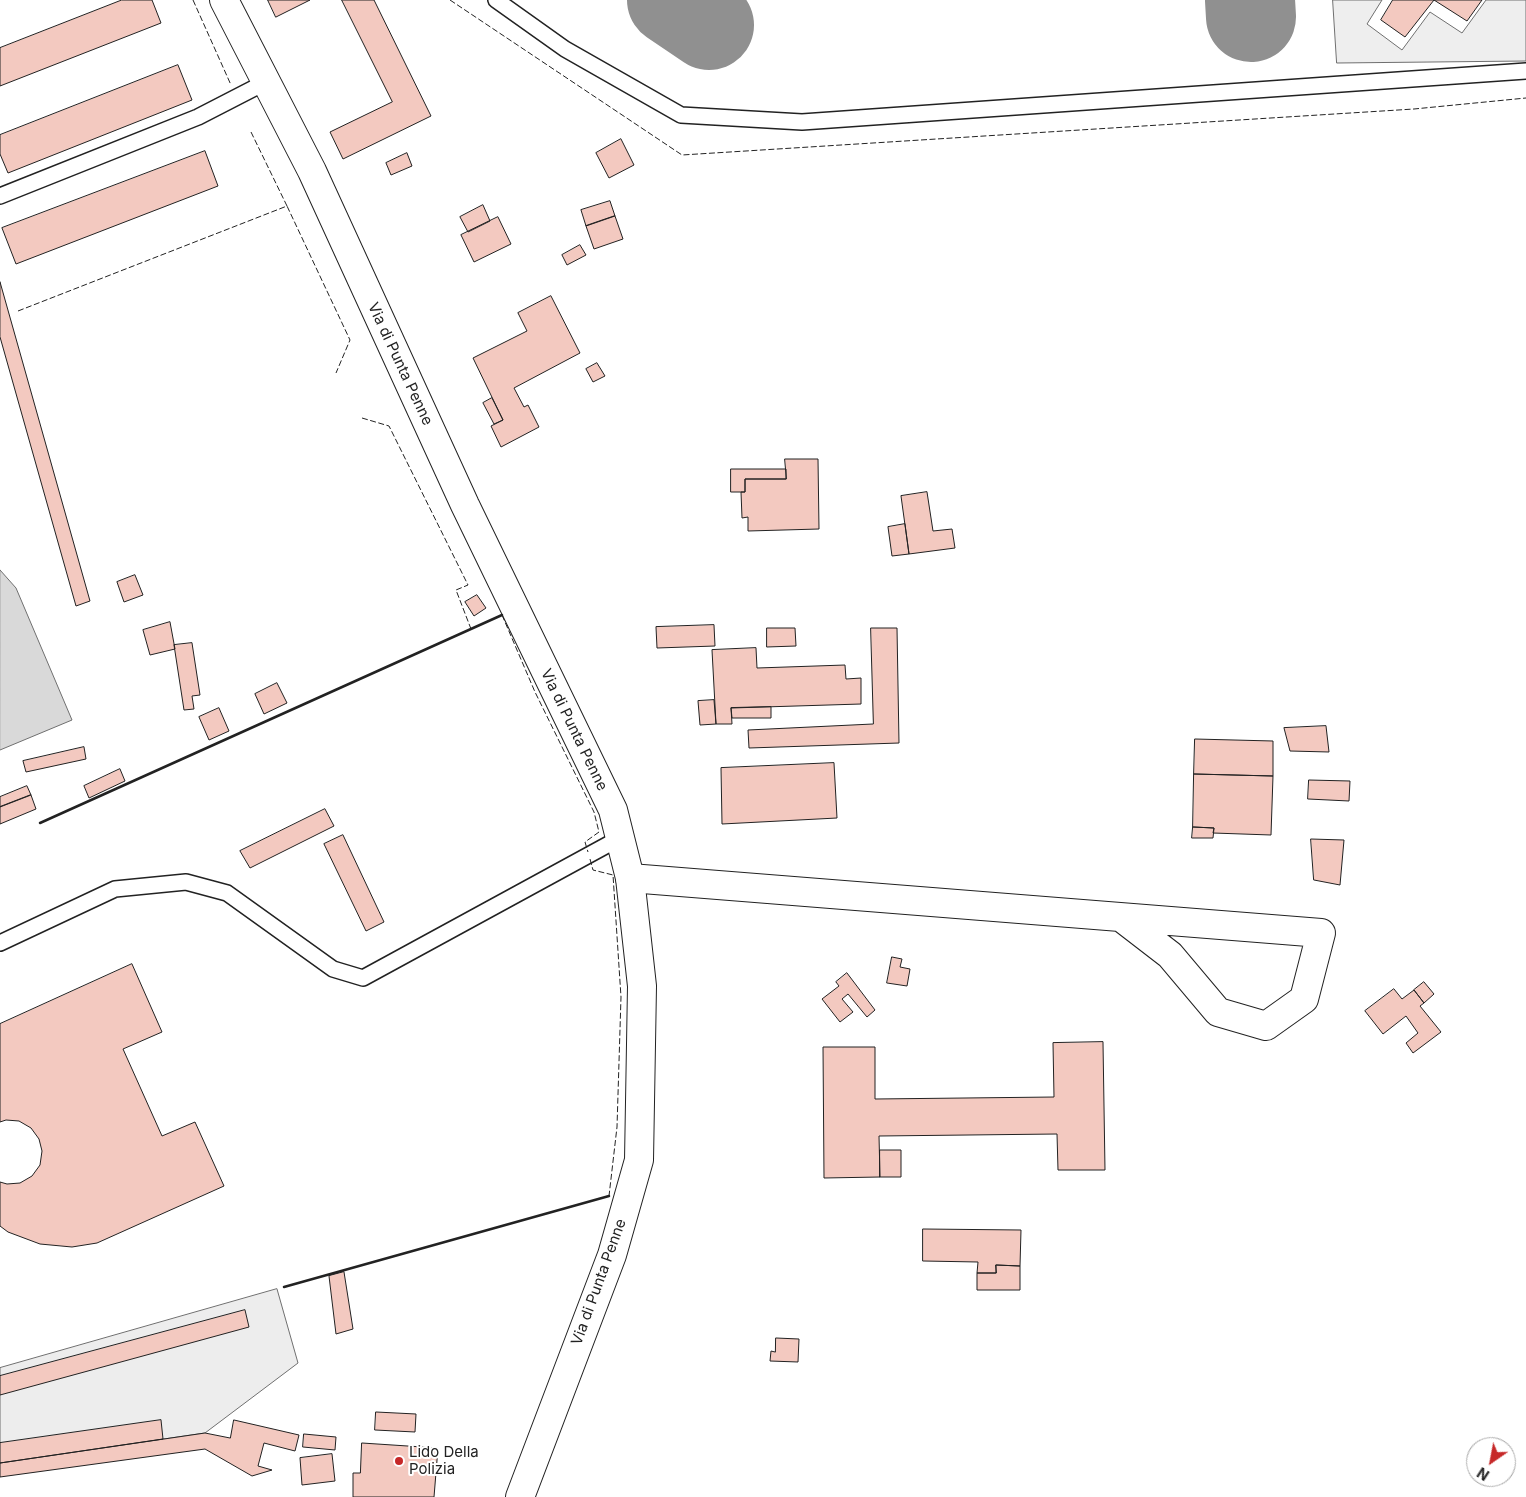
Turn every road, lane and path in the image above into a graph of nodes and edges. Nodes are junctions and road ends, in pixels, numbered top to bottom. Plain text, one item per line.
1 (496, 0) edge
2 (226, 4) edge
3 (1526, 71) edge
4 (266, 82) junction
5 (0, 196) edge
6 (620, 838) junction
7 (630, 878) junction
8 (1122, 918) junction
9 (0, 943) edge
10 (520, 1497) edge

1 - 3 lane
2 - 4 street, Via di Punta Penne
4 - 5 lane
4 - 6 street, Via di Punta Penne
6 - 7 street, Via di Punta Penne
6 - 9 lane
7 - 8 street
7 - 10 street, Via di Punta Penne
8 - 8 street

